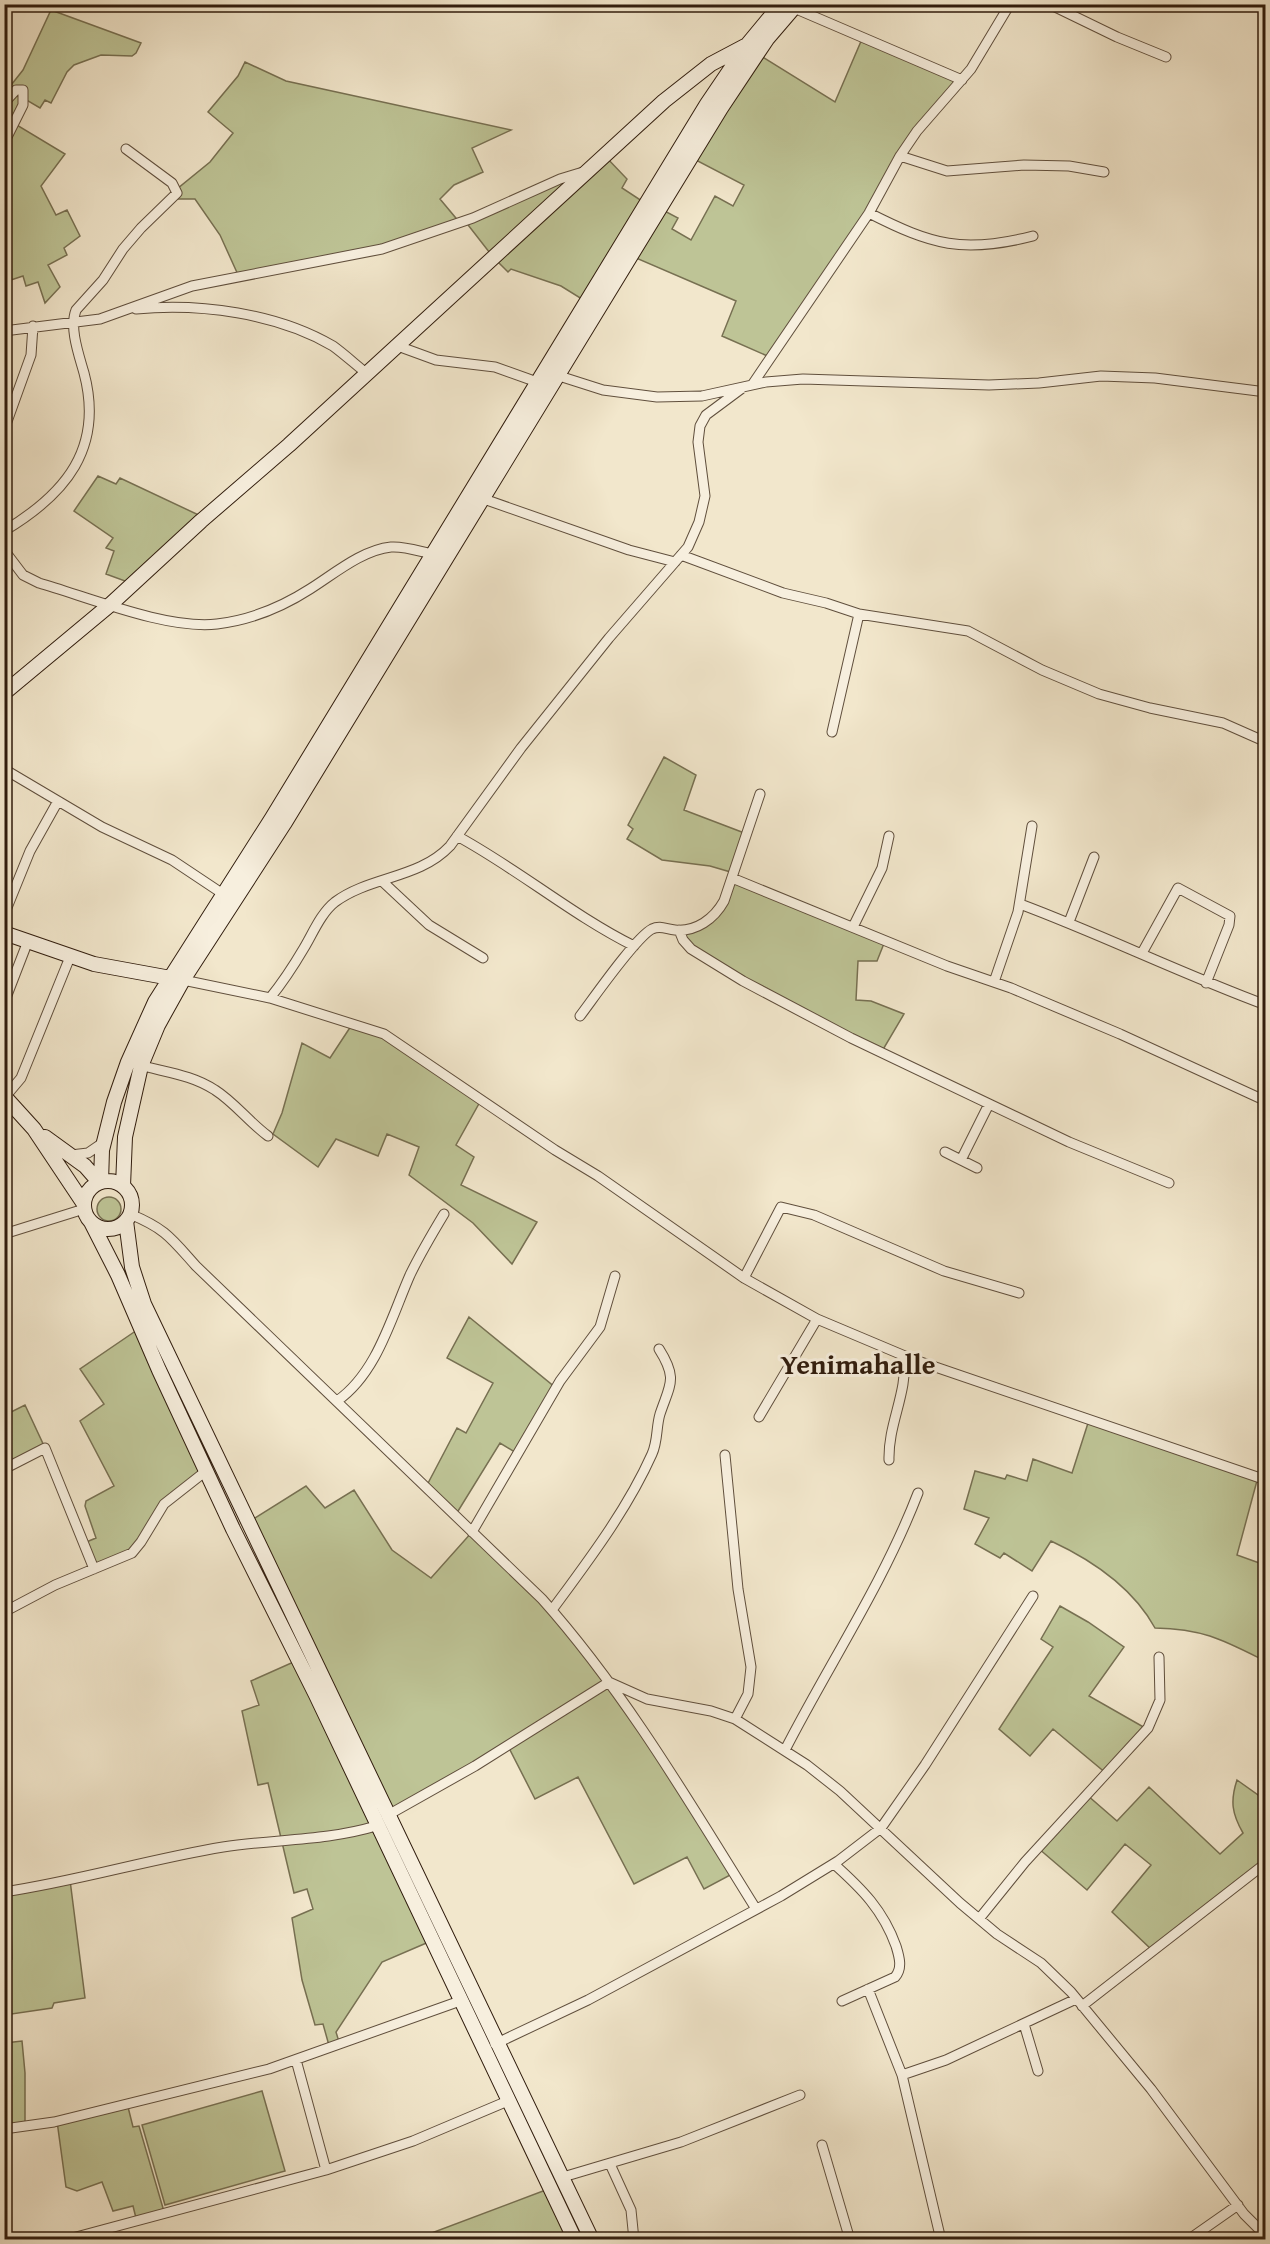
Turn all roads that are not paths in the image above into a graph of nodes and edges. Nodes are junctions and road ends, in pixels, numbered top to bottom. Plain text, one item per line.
1 (1010, 4) edge
2 (1049, 4) edge
3 (791, 6) edge
4 (747, 45) junction
5 (1166, 57) dead end
6 (962, 80) junction
7 (4, 103) edge
8 (4, 143) edge
9 (126, 149) dead end
10 (900, 156) junction
11 (589, 170) junction
12 (1104, 171) dead end
13 (869, 213) junction
14 (1033, 237) dead end
15 (127, 310) junction
16 (74, 322) junction
17 (33, 326) junction
18 (4, 331) edge
19 (395, 345) junction
20 (365, 372) junction
21 (556, 375) junction
22 (537, 382) junction
23 (752, 385) junction
24 (741, 389) junction
25 (1266, 392) edge
26 (4, 430) edge
27 (481, 498) junction
28 (5, 529) edge
29 (4, 550) edge
30 (432, 554) junction
31 (678, 559) junction
32 (111, 604) junction
33 (859, 614) junction
34 (5, 692) edge
35 (832, 732) dead end
36 (1266, 742) edge
37 (4, 769) edge
38 (760, 794) dead end
39 (58, 801) junction
40 (1032, 826) dead end
41 (457, 836) junction
42 (889, 836) dead end
43 (1094, 857) dead end
44 (732, 878) junction
45 (383, 882) junction
46 (223, 894) junction
47 (1020, 904) junction
48 (4, 915) edge
49 (1069, 922) junction
50 (853, 927) junction
51 (679, 930) junction
52 (4, 933) edge
53 (28, 941) junction
54 (634, 946) junction
55 (1142, 953) junction
56 (70, 957) junction
57 (483, 958) dead end
58 (176, 979) junction
59 (994, 982) junction
60 (1206, 983) junction
61 (270, 998) junction
62 (4, 1003) edge
63 (1266, 1005) edge
64 (580, 1016) dead end
65 (134, 1064) junction
66 (5, 1096) edge
67 (1266, 1101) edge
68 (989, 1104) junction
69 (34, 1129) junction
70 (268, 1136) dead end
71 (104, 1142) junction
72 (945, 1152) dead end
73 (67, 1154) junction
74 (961, 1160) junction
75 (977, 1168) dead end
76 (100, 1182) junction
77 (1169, 1183) dead end
78 (123, 1186) junction
79 (84, 1206) junction
80 (444, 1215) dead end
81 (128, 1217) junction
82 (91, 1222) junction
83 (4, 1234) edge
84 (615, 1276) dead end
85 (744, 1278) junction
86 (1019, 1293) dead end
87 (817, 1319) junction
88 (659, 1349) dead end
89 (904, 1356) junction
90 (336, 1401) junction
91 (759, 1417) dead end
92 (725, 1455) dead end
93 (889, 1460) dead end
94 (4, 1469) edge
95 (206, 1471) junction
96 (1266, 1480) edge
97 (918, 1493) dead end
98 (472, 1532) junction
99 (94, 1569) junction
100 (1032, 1596) dead end
101 (552, 1610) junction
102 (4, 1612) edge
103 (1159, 1657) dead end
104 (609, 1682) junction
105 (735, 1719) junction
106 (785, 1750) junction
107 (388, 1815) junction
108 (376, 1826) junction
109 (881, 1828) junction
110 (1266, 1863) edge
111 (834, 1864) junction
112 (4, 1892) edge
113 (756, 1909) junction
114 (979, 1919) junction
115 (868, 1989) junction
116 (460, 2001) junction
117 (842, 2001) dead end
118 (1079, 2002) junction
119 (1024, 2024) junction
120 (499, 2043) junction
121 (484, 2049) junction
122 (296, 2060) junction
123 (1038, 2071) dead end
124 (902, 2075) junction
125 (800, 2095) dead end
126 (510, 2100) junction
127 (4, 2129) edge
128 (822, 2145) dead end
129 (610, 2164) junction
130 (326, 2170) junction
131 (563, 2177) junction
132 (1238, 2205) junction
133 (1266, 2236) edge
134 (65, 2240) edge
135 (575, 2240) edge
136 (592, 2240) edge
137 (634, 2240) edge
138 (850, 2240) edge
139 (941, 2240) edge
140 (1188, 2240) edge

1 - 6 street
2 - 5 street
3 - 4 main road
3 - 6 street
3 - 21 main road
4 - 11 main road
4 - 22 main road
6 - 10 street
7 - 8 street
9 - 16 street
10 - 12 street
10 - 13 street
11 - 15 street
11 - 19 main road
13 - 14 street
13 - 23 street
15 - 16 street
15 - 20 street
16 - 17 street
16 - 28 street
17 - 18 street
17 - 26 street
19 - 20 main road
19 - 22 street
20 - 32 main road
21 - 24 street
21 - 27 main road
22 - 30 main road
23 - 24 street
23 - 25 street
24 - 31 street
27 - 31 street
27 - 58 main road
29 - 32 street
30 - 32 street
30 - 46 main road
31 - 33 street
31 - 41 street
32 - 34 main road
33 - 35 street
33 - 36 street
37 - 39 street
38 - 44 street
39 - 46 street
39 - 48 street
40 - 47 street
41 - 45 street
41 - 54 street
42 - 50 street
43 - 49 street
44 - 50 street
44 - 51 street
45 - 57 street
45 - 61 street
46 - 58 main road
47 - 49 street
47 - 59 street
49 - 55 street
50 - 59 street
51 - 54 street
51 - 68 street
52 - 53 main road
53 - 56 main road
53 - 62 street
54 - 64 street
55 - 60 street
55 - 60 street
56 - 58 main road
56 - 66 street
58 - 61 street
58 - 65 main road
59 - 67 street
60 - 63 street
61 - 85 street
65 - 70 street
65 - 71 main road
65 - 78 main road
66 - 69 main road
68 - 74 street
68 - 77 street
69 - 73 main road
69 - 79 main road
71 - 73 street
71 - 76 main road
72 - 74 street
73 - 76 main road
74 - 75 street
76 - 78 main road
76 - 79 main road
78 - 81 main road
79 - 82 main road
79 - 83 street
80 - 90 street
81 - 82 main road
81 - 90 street
81 - 107 main road
82 - 95 main road
84 - 98 street
85 - 86 street
85 - 87 street
87 - 89 street
87 - 91 street
88 - 101 street
89 - 93 street
89 - 96 street
90 - 98 street
92 - 105 street
94 - 99 street
95 - 99 street
95 - 108 main road
97 - 106 street
98 - 101 street
99 - 102 street
100 - 109 street
101 - 104 street
103 - 114 street
104 - 105 street
104 - 107 street
104 - 113 street
105 - 106 street
106 - 109 street
107 - 120 main road
108 - 112 street
108 - 116 main road
109 - 111 street
109 - 114 street
110 - 118 street
111 - 113 street
111 - 115 street
113 - 120 street
114 - 118 street
115 - 117 street
115 - 124 street
116 - 121 main road
116 - 122 street
118 - 119 street
118 - 132 street
119 - 123 street
119 - 124 street
120 - 121 street
120 - 131 main road
121 - 126 main road
122 - 127 street
122 - 130 street
124 - 139 street
125 - 129 street
126 - 130 street
126 - 135 main road
128 - 138 street
129 - 131 street
129 - 137 street
130 - 134 street
131 - 136 main road
132 - 133 street
132 - 140 street

